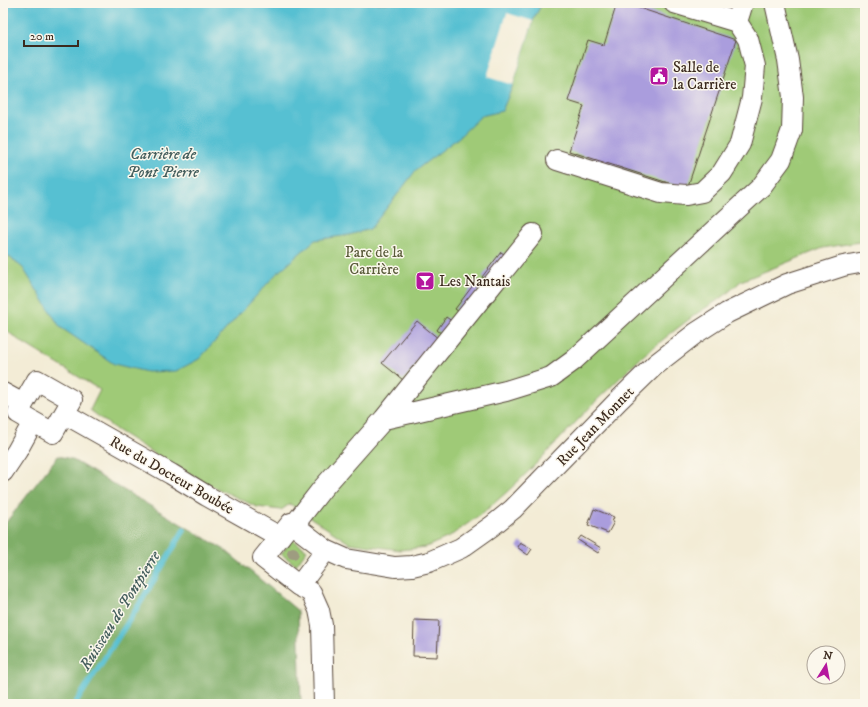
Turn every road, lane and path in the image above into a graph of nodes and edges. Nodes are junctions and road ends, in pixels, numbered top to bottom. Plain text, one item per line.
1 (674, 3) edge
2 (743, 3) edge
3 (775, 3) edge
4 (737, 22) junction
5 (557, 160) dead end
6 (533, 234) dead end
7 (865, 262) edge
8 (3, 393) edge
9 (23, 404) junction
10 (65, 414) junction
11 (384, 419) junction
12 (33, 422) junction
13 (3, 472) edge
14 (287, 531) junction
15 (326, 550) junction
16 (299, 586) junction
17 (324, 704) edge

1 - 4 street
2 - 4 street
3 - 11 street
4 - 5 street
6 - 11 street
7 - 15 street, Rue Jean Monnet
8 - 9 street
9 - 10 street
9 - 12 street
10 - 12 street
10 - 14 street, Rue du Docteur Boubée
11 - 14 street
12 - 13 street
14 - 15 street, Rue Jean Monnet
14 - 16 street
15 - 16 street
16 - 17 street

